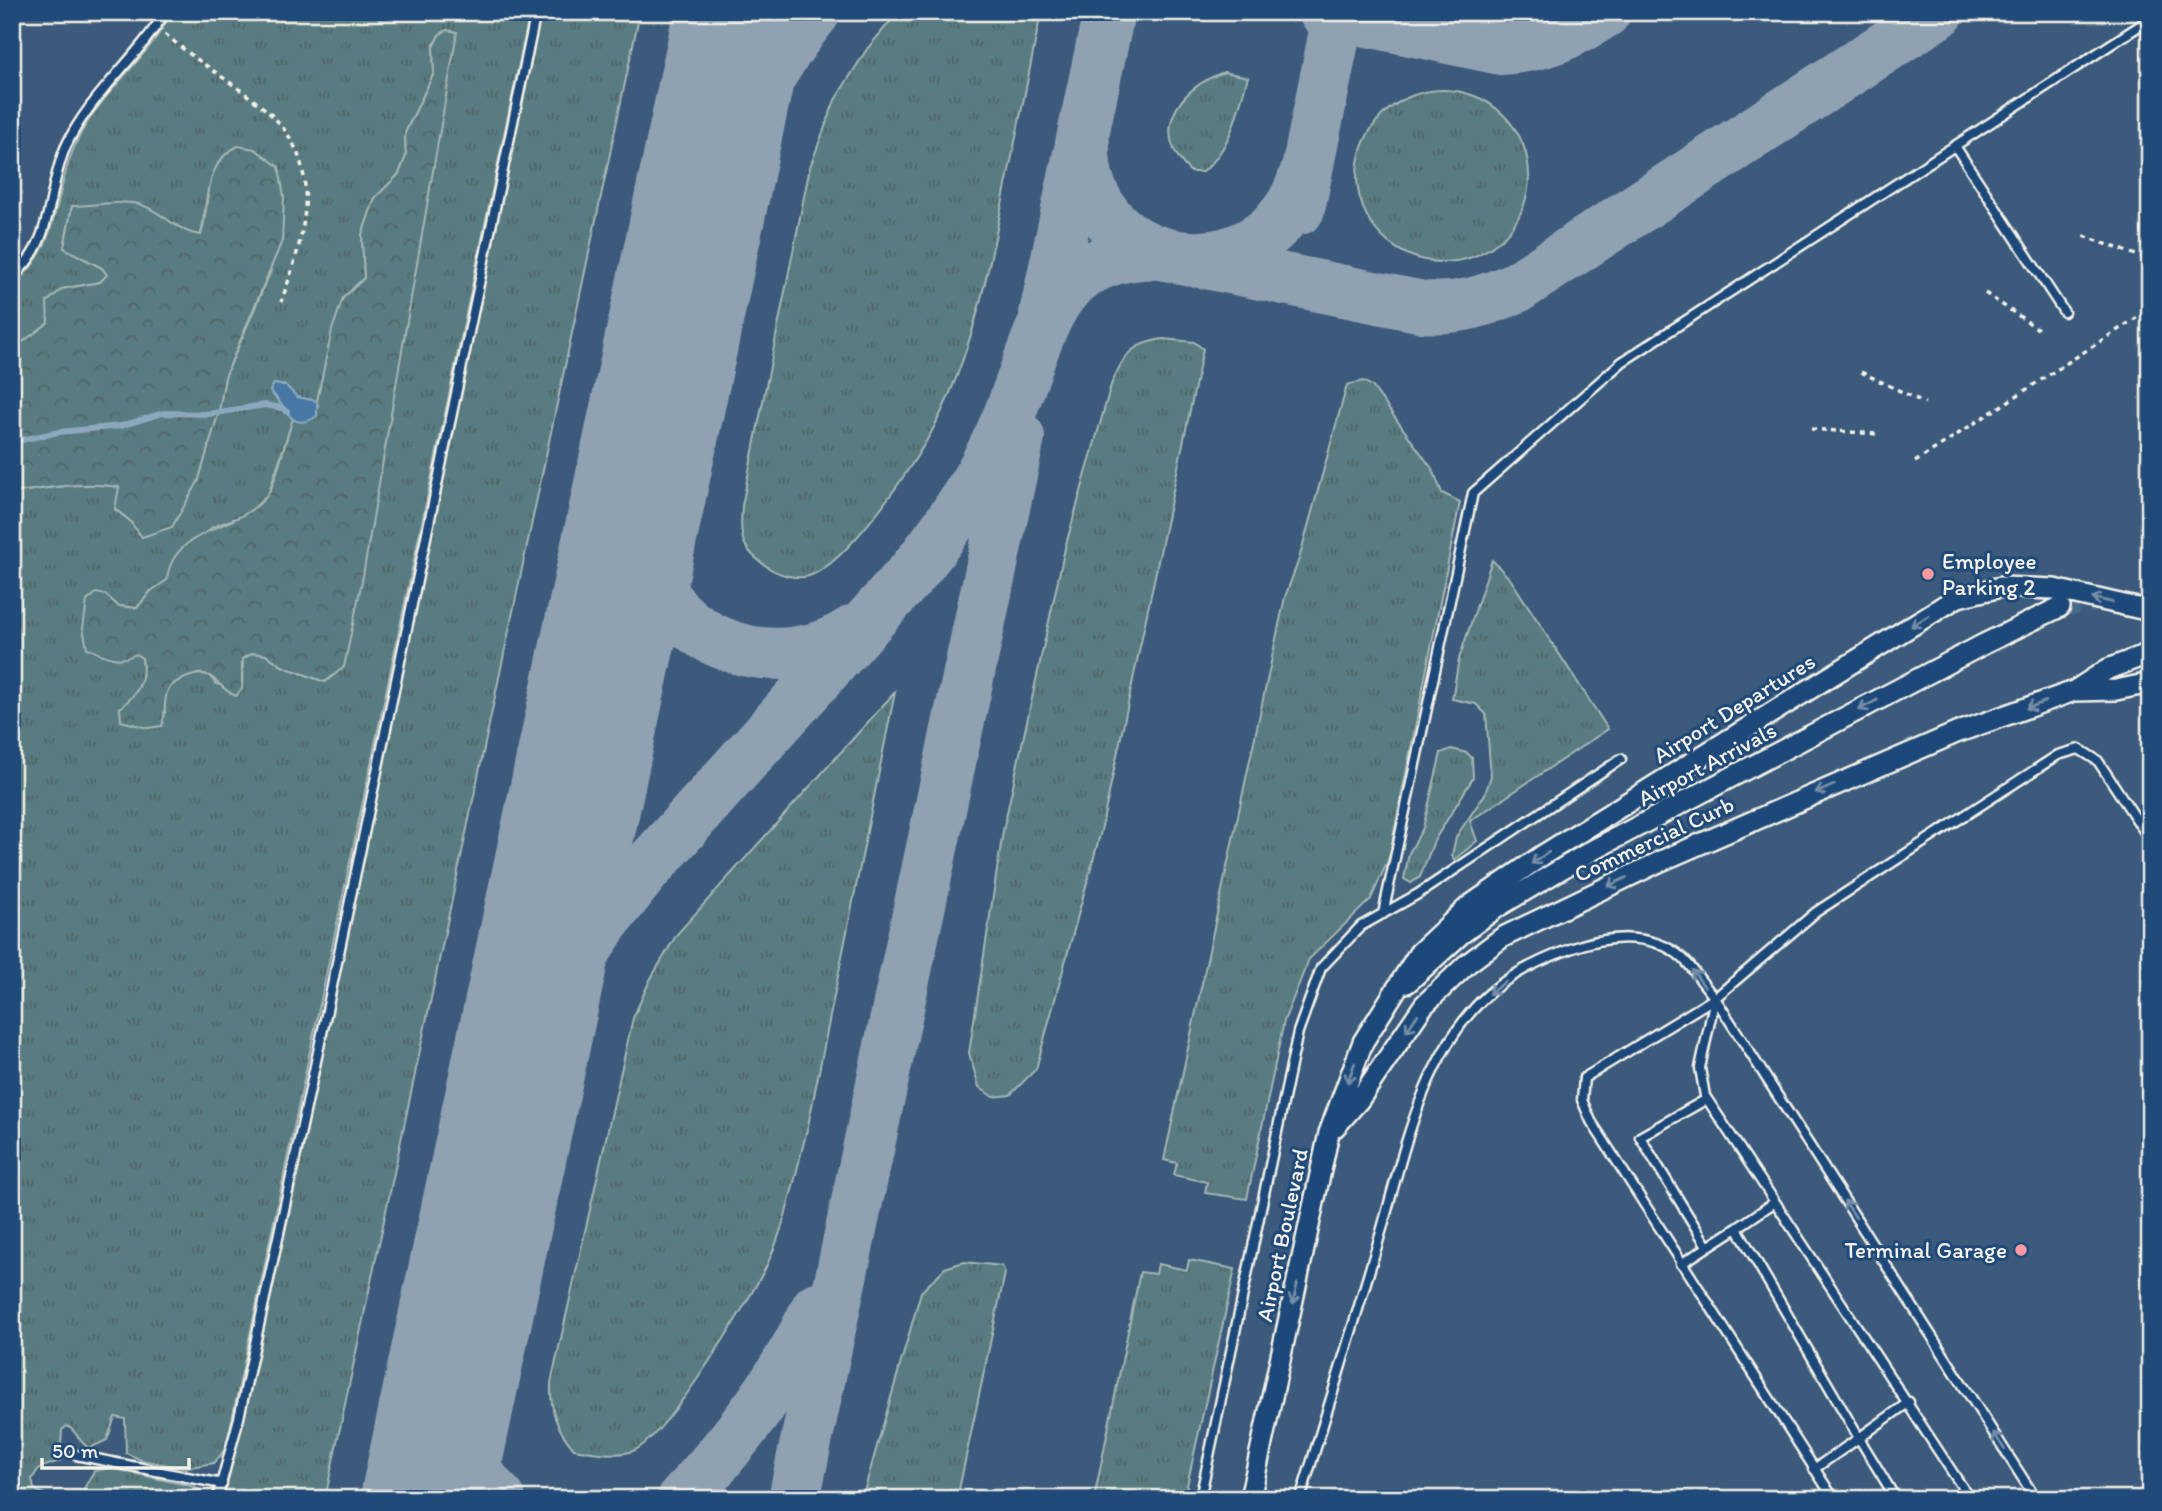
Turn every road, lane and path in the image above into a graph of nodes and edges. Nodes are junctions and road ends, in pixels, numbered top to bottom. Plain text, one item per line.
1 (165, 12) edge
2 (536, 12) edge
3 (2150, 19) edge
4 (156, 27) junction
5 (1955, 145) junction
6 (2084, 236) dead end
7 (2147, 259) dead end
8 (12, 277) edge
9 (1985, 293) dead end
10 (281, 302) dead end
11 (2150, 309) edge
12 (2064, 312) dead end
13 (2038, 330) dead end
14 (1861, 372) dead end
15 (1925, 403) dead end
16 (1811, 429) dead end
17 (1877, 435) dead end
18 (1915, 461) dead end
19 (2060, 607) tunnel mouth
20 (2150, 611) edge
21 (2150, 653) edge
22 (2150, 683) edge
23 (2074, 691) junction
24 (1621, 759) dead end
25 (2150, 840) edge
26 (1383, 914) junction
27 (1395, 992) junction
28 (1715, 998) junction
29 (1707, 1099) junction
30 (1329, 1133) junction
31 (1775, 1202) junction
32 (1737, 1228) junction
33 (1707, 1245) junction
34 (1681, 1264) junction
35 (1909, 1402) junction
36 (1859, 1438) junction
37 (76, 1455) dead end
38 (1814, 1469) junction
39 (222, 1484) junction
40 (217, 1499) edge
41 (1200, 1499) edge
42 (1250, 1499) edge
43 (1300, 1499) edge
44 (1834, 1499) edge
45 (1896, 1499) edge
46 (1970, 1499) edge
47 (2036, 1499) edge

1 - 4 lane
2 - 39 lane
3 - 5 lane
4 - 8 lane
4 - 10 path
5 - 12 lane
5 - 26 lane
6 - 7 path
9 - 13 path
11 - 18 path
14 - 15 path
16 - 17 path
19 -> 27 street, Airport Arrivals
20 -> 27 street, Airport Departures
21 - 23 street, Commercial Curb
22 - 23 street, Commercial Curb
23 -> 30 street, Commercial Curb
24 - 26 lane
25 - 28 lane
26 - 41 lane
27 -> 30 street, Airport Boulevard
28 - 29 lane
28 - 34 lane
28 -> 43 lane
47 -> 28 lane
29 - 31 lane
29 - 33 lane
30 -> 42 street, Airport Boulevard
31 - 32 lane
31 - 35 lane
32 - 33 lane
32 - 36 lane
33 - 34 lane
34 - 38 lane
35 - 36 lane
35 - 46 lane
36 - 38 lane
36 - 45 lane
37 - 39 lane
38 - 44 lane
39 - 40 lane

